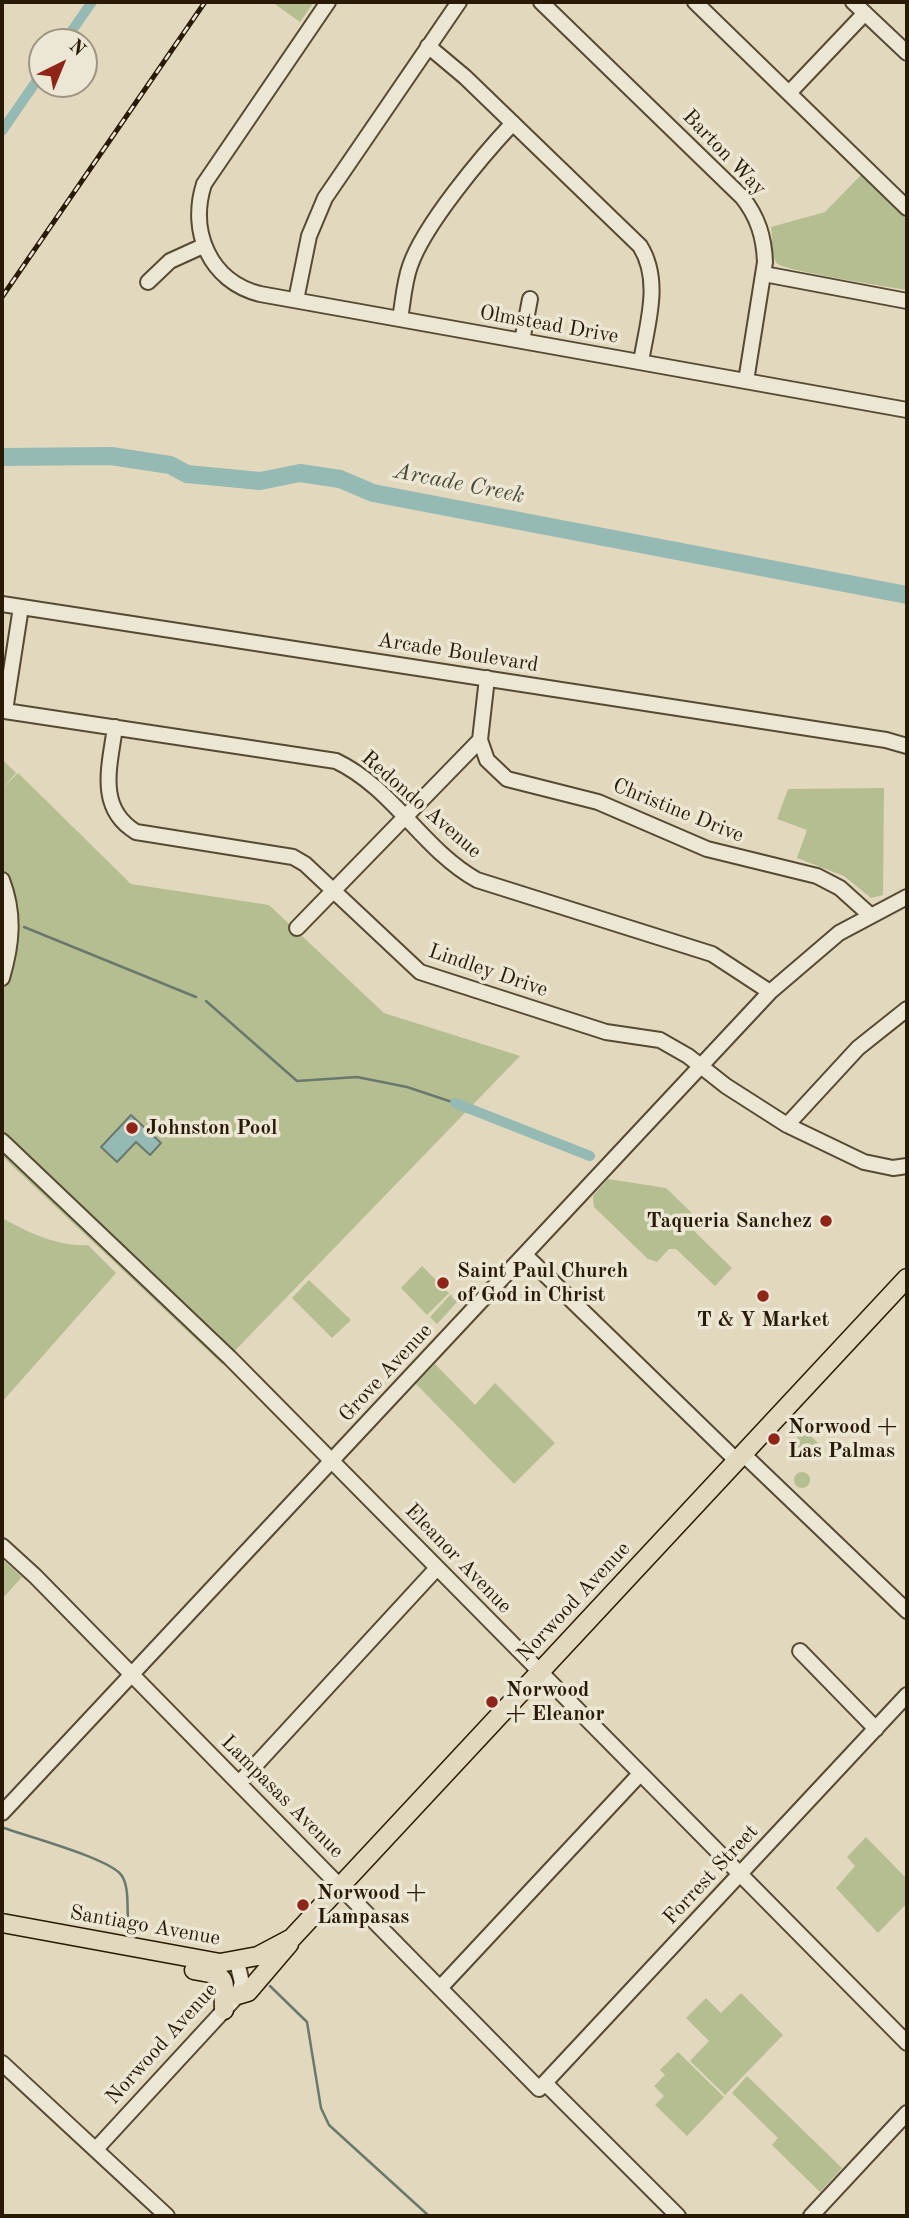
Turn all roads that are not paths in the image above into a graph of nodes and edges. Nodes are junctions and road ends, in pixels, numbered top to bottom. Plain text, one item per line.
1 (328, 2) edge
2 (459, 2) edge
3 (541, 2) edge
4 (695, 2) edge
5 (853, 2) edge
6 (865, 13) junction
7 (428, 46) junction
8 (907, 53) edge
9 (789, 93) junction
10 (513, 123) junction
11 (907, 208) edge
12 (204, 246) junction
13 (764, 274) junction
14 (148, 282) dead end
15 (530, 299) dead end
16 (296, 300) junction
17 (907, 301) edge
18 (400, 319) junction
19 (522, 341) junction
20 (640, 362) junction
21 (746, 381) junction
22 (907, 410) edge
23 (2, 604) edge
24 (21, 607) junction
25 (487, 678) junction
26 (5, 695) edge
27 (115, 727) junction
28 (480, 740) junction
29 (907, 746) edge
30 (404, 815) junction
31 (2, 880) edge
32 (332, 891) junction
33 (907, 897) edge
34 (870, 915) junction
35 (297, 928) dead end
36 (2, 978) edge
37 (770, 992) junction
38 (907, 1009) edge
39 (699, 1065) junction
40 (787, 1125) junction
41 (2, 1141) edge
42 (907, 1166) edge
43 (525, 1255) junction
44 (907, 1278) edge
45 (740, 1458) junction
46 (332, 1461) junction
47 (2, 1546) edge
48 (438, 1568) junction
49 (907, 1611) edge
50 (800, 1651) dead end
51 (540, 1672) junction
52 (132, 1675) junction
53 (907, 1695) edge
54 (876, 1729) junction
55 (639, 1775) junction
56 (239, 1783) junction
57 (2, 1813) edge
58 (739, 1875) junction
59 (340, 1886) junction
60 (5, 1921) edge
61 (298, 1932) junction
62 (137, 1949) junction
63 (269, 1952) joint
64 (237, 1962) junction
65 (440, 1988) junction
66 (238, 1994) junction
67 (224, 2010) junction
68 (907, 2043) edge
69 (2, 2063) edge
70 (545, 2083) junction
71 (907, 2113) edge
72 (96, 2149) junction
73 (167, 2216) edge
74 (678, 2216) edge
75 (811, 2216) edge

1 - 12 street
2 - 7 street
3 - 13 street, Barton Way
4 - 9 street
5 - 6 street
6 - 8 street
6 - 9 street
7 - 10 street
7 - 16 street
9 - 11 street
10 - 18 street
10 - 20 street
12 - 14 street
12 - 16 street, Olmstead Drive
13 - 17 street
13 - 21 street, Barton Way
15 - 19 street
16 - 18 street, Olmstead Drive
18 - 19 street, Olmstead Drive
19 - 20 street, Olmstead Drive
20 - 21 street, Olmstead Drive
21 - 22 street, Olmstead Drive
23 - 24 street, Arcade Boulevard
24 - 25 street, Arcade Boulevard
24 - 26 street
25 - 28 street
25 - 29 street, Arcade Boulevard
26 - 27 street, Redondo Avenue
27 - 30 street, Redondo Avenue
27 - 32 street, Lindley Drive
28 - 30 street
28 - 34 street, Christine Drive
30 - 32 street
30 - 37 street, Redondo Avenue
31 - 36 street
32 - 35 street
32 - 39 street, Lindley Drive
33 - 34 street, Grove Avenue
34 - 37 street, Grove Avenue
37 - 39 street, Grove Avenue
38 - 40 street
39 - 40 street, Lindley Drive
39 - 43 street, Grove Avenue
40 - 42 street, Lindley Drive
41 - 46 street, Eleanor Avenue
43 - 45 street
43 - 46 street, Grove Avenue
44 - 45 main road, Norwood Avenue
45 - 49 street
45 - 51 main road, Norwood Avenue
46 - 48 street, Eleanor Avenue
46 - 52 street, Grove Avenue
47 - 52 street, Lampasas Avenue
48 - 51 street, Eleanor Avenue
48 - 56 street
50 - 54 street
51 - 55 street, Eleanor Avenue
51 - 59 main road, Norwood Avenue
52 - 56 street, Lampasas Avenue
52 - 57 street, Grove Avenue
53 - 54 street, Forrest Street
54 - 58 street, Forrest Street
55 - 58 street, Eleanor Avenue
55 - 65 street
56 - 59 street, Lampasas Avenue
58 - 68 street, Eleanor Avenue
58 - 70 street, Forrest Street
59 - 61 main road, Norwood Avenue
59 - 65 street, Lampasas Avenue
60 - 62 main road, Santiago Avenue
61 - 63 main road, Norwood Avenue
61 - 66 main road
62 - 64 main road, Santiago Avenue
62 - 67 main road
63 - 64 main road, Santiago Avenue
64 - 66 street, Norwood Avenue
65 - 70 street, Lampasas Avenue
66 - 67 street, Norwood Avenue
67 - 72 street, Norwood Avenue
69 - 72 street
70 - 74 street, Lampasas Avenue
71 - 75 street
72 - 73 street

